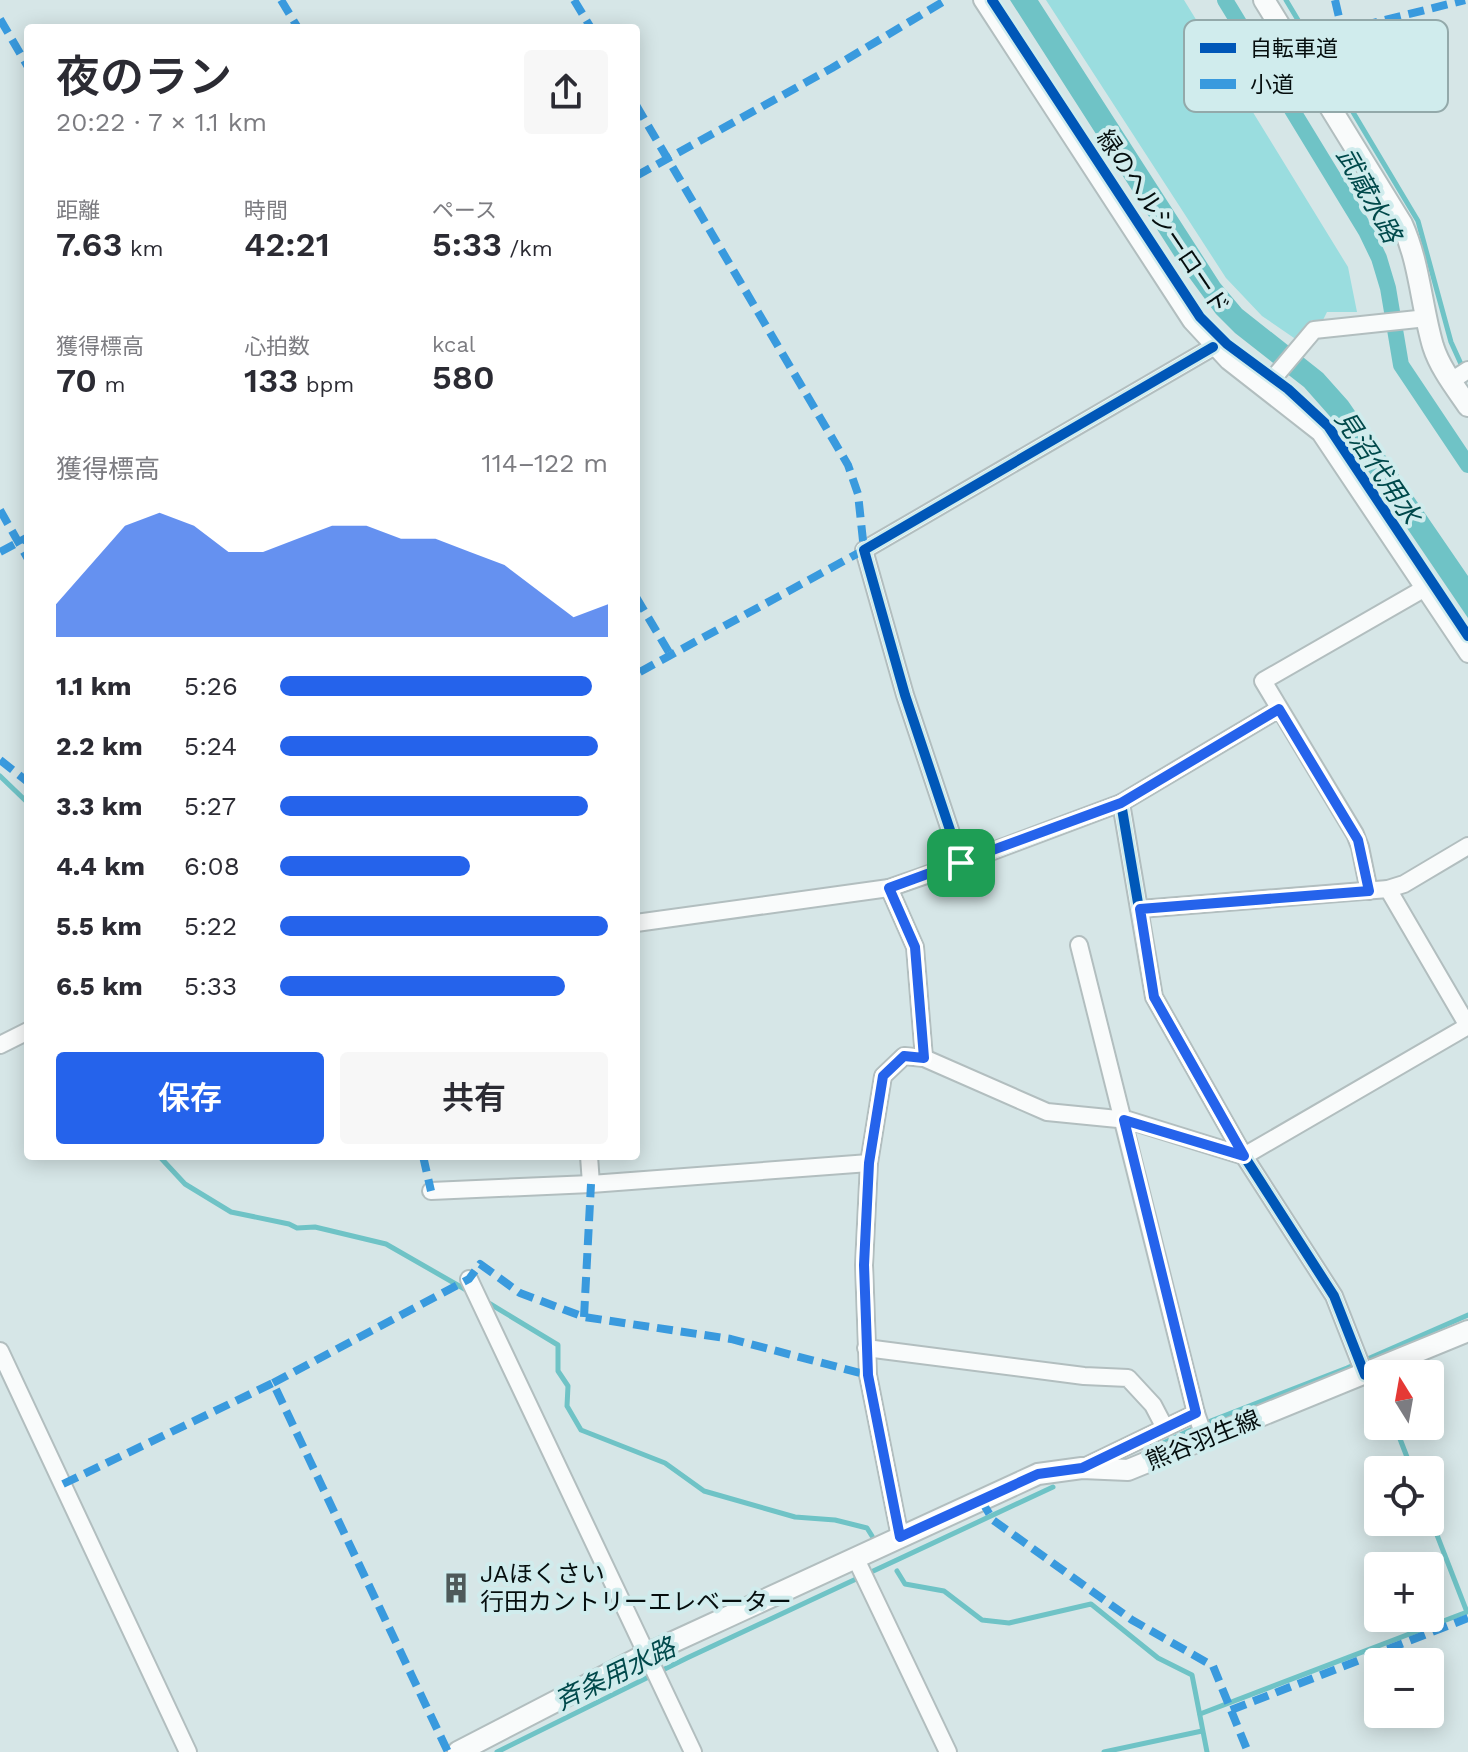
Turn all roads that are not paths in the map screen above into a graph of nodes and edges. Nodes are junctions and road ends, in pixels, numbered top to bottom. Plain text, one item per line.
1 (982, 0) edge
2 (1264, 0) edge
3 (1276, 20) edge
4 (1333, 112) edge
5 (1418, 319) junction
6 (1213, 347) junction
7 (1459, 375) edge
8 (1265, 388) junction
9 (1468, 406) edge
10 (1425, 588) junction
11 (1468, 654) edge
12 (1279, 709) junction
13 (1121, 803) junction
14 (1468, 846) edge
15 (961, 863) junction
16 (889, 888) junction
17 (1388, 889) junction
18 (1369, 891) junction
19 (1140, 909) junction
20 (640, 922) edge
21 (1079, 945) dead end
22 (1468, 1026) edge
23 (24, 1033) edge
24 (0, 1045) edge
25 (924, 1058) junction
26 (1124, 1120) junction
27 (1244, 1156) junction
28 (589, 1160) edge
29 (869, 1163) junction
30 (591, 1184) junction
31 (431, 1191) dead end
32 (474, 1290) dead end
33 (1468, 1331) edge
34 (866, 1348) junction
35 (0, 1351) edge
36 (1396, 1360) edge
37 (1364, 1373) joint
38 (1196, 1414) junction
39 (1164, 1426) junction
40 (1204, 1437) junction
41 (1082, 1468) junction
42 (900, 1537) junction
43 (856, 1559) junction
44 (648, 1657) junction
45 (188, 1752) edge
46 (458, 1752) edge
47 (693, 1752) edge
48 (948, 1752) edge

1 - 6 street
2 - 3 main road
4 - 5 main road
5 - 7 main road
5 - 8 street
6 - 8 street
6 - 15 street
7 - 9 main road
8 - 10 street
10 - 11 street
10 - 12 street
12 - 13 street
12 - 18 street
13 - 15 street
13 - 19 street
14 - 17 street
15 - 16 street
16 - 20 street
16 - 25 street
17 - 18 street
17 - 22 street
18 - 19 street
19 - 27 street
21 - 26 street
22 - 27 street
23 - 24 street
25 - 26 street
25 - 29 street
26 - 27 street
26 - 38 street
27 - 37 street
28 - 30 street
29 - 30 street
29 - 34 street
30 - 31 street
32 - 44 street
33 - 36 main road, 熊谷羽生線
34 - 39 street
34 - 42 street
35 - 45 street
37 - 40 main road, 熊谷羽生線
38 - 39 street
38 - 40 street
39 - 41 street
40 - 41 main road, 熊谷羽生線
41 - 42 main road, 熊谷羽生線
42 - 43 main road, 熊谷羽生線
43 - 44 main road, 熊谷羽生線
43 - 48 street
44 - 46 main road, 熊谷羽生線
44 - 47 street

